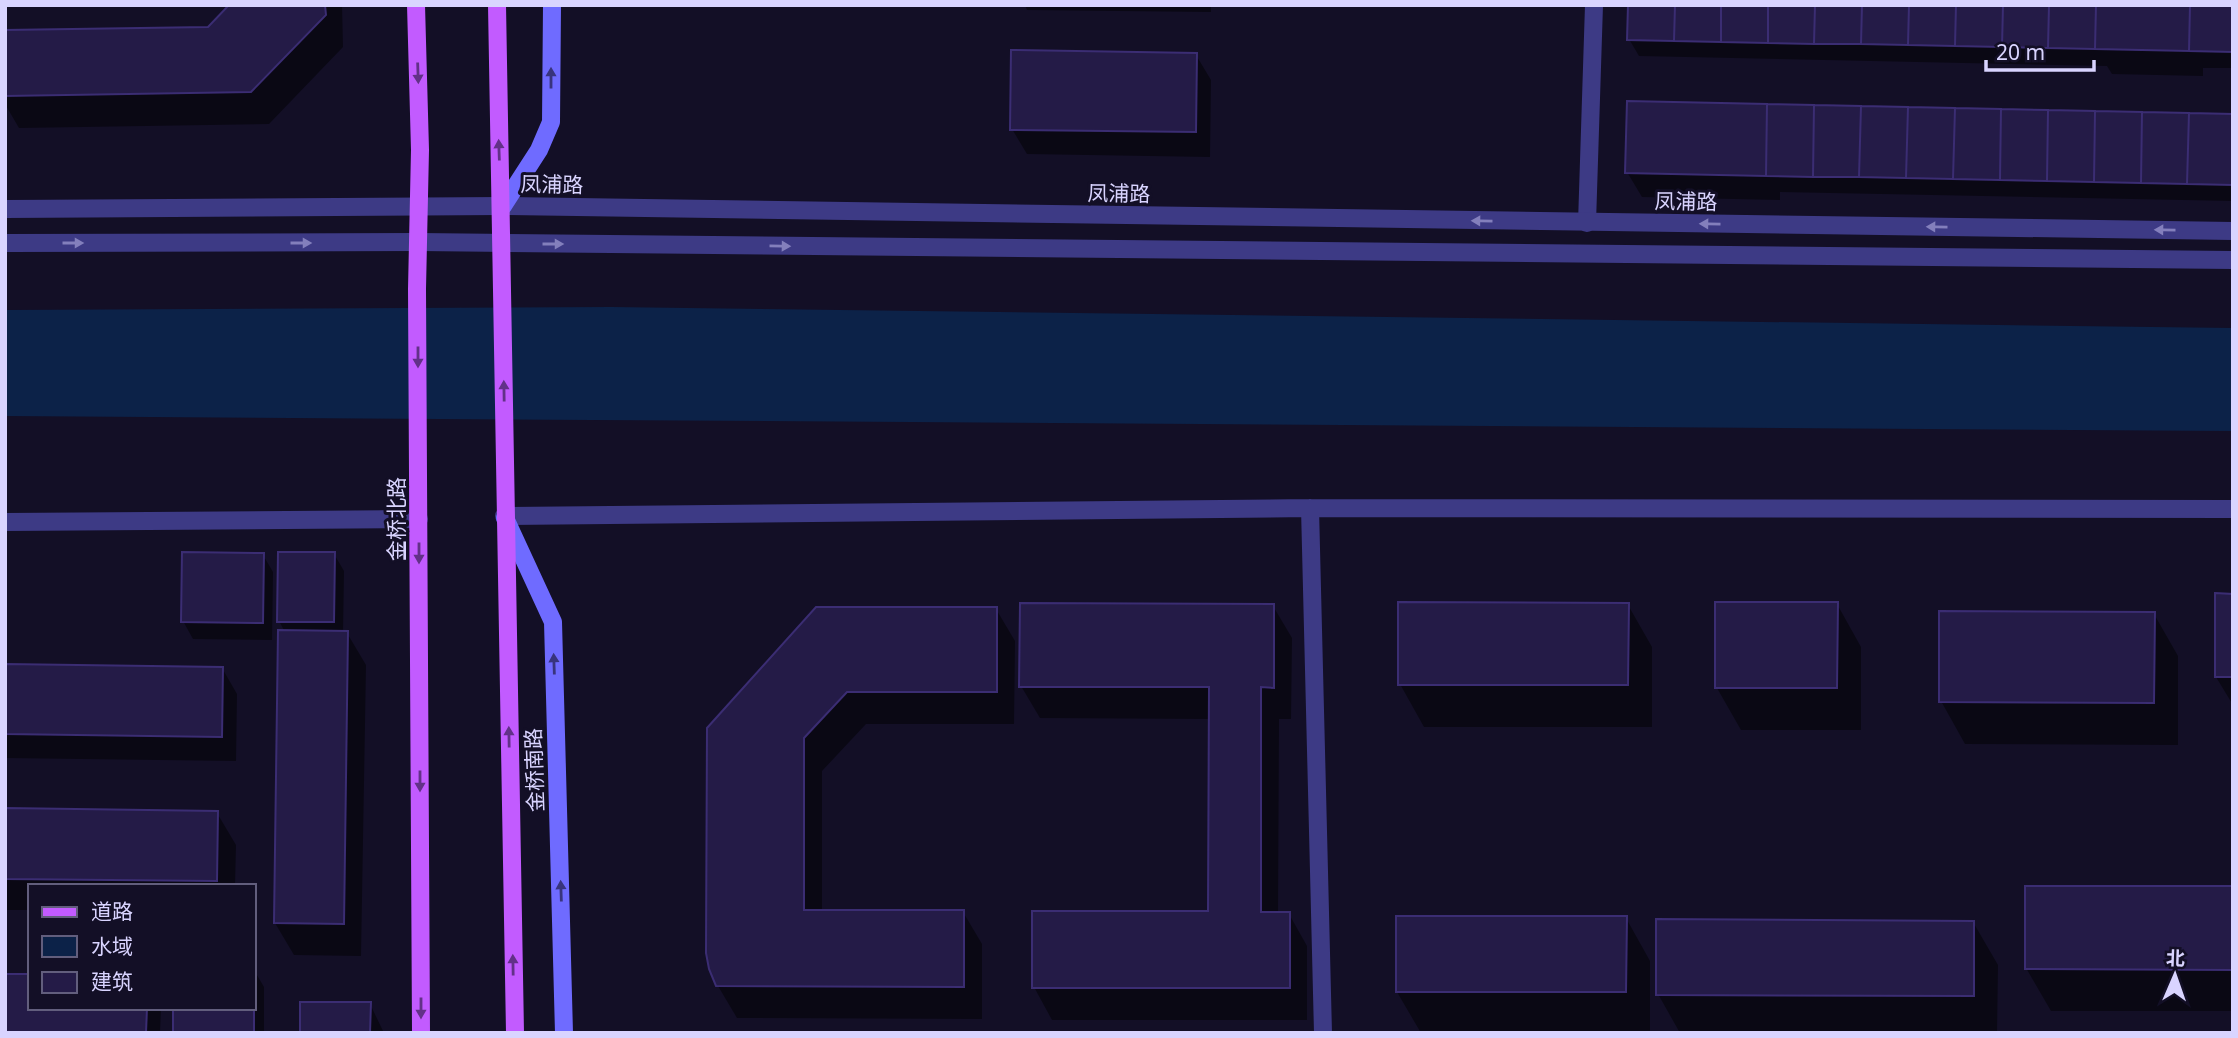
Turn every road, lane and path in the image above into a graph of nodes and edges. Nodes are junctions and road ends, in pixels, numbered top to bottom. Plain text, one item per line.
1 (416, 5) edge
2 (497, 5) edge
3 (552, 5) edge
4 (1594, 5) edge
5 (419, 206) junction
6 (503, 206) junction
7 (5, 209) edge
8 (1587, 223) junction
9 (2233, 231) edge
10 (419, 242) junction
11 (5, 243) edge
12 (503, 245) junction
13 (2233, 260) edge
14 (1310, 508) junction
15 (2233, 509) edge
16 (504, 516) junction
17 (419, 519) junction
18 (5, 522) edge
19 (421, 1033) edge
20 (515, 1033) edge
21 (565, 1033) edge
22 (1323, 1033) edge

1 -> 5 main road, 金桥北路
6 -> 2 main road
6 -> 3 main road
4 - 8 street
5 - 6 street, 凤浦路
5 - 7 street, 凤浦路
5 - 10 main road, 金桥北路
8 -> 6 street, 凤浦路
6 - 12 main road
9 -> 8 street, 凤浦路
11 -> 10 street
10 - 12 street
10 -> 17 main road, 金桥北路
12 -> 13 street
16 -> 12 main road
14 - 15 street
14 - 16 street
14 - 22 street
20 -> 16 main road
21 -> 16 main road, 金桥南路
17 - 18 street
17 -> 19 main road, 金桥北路

